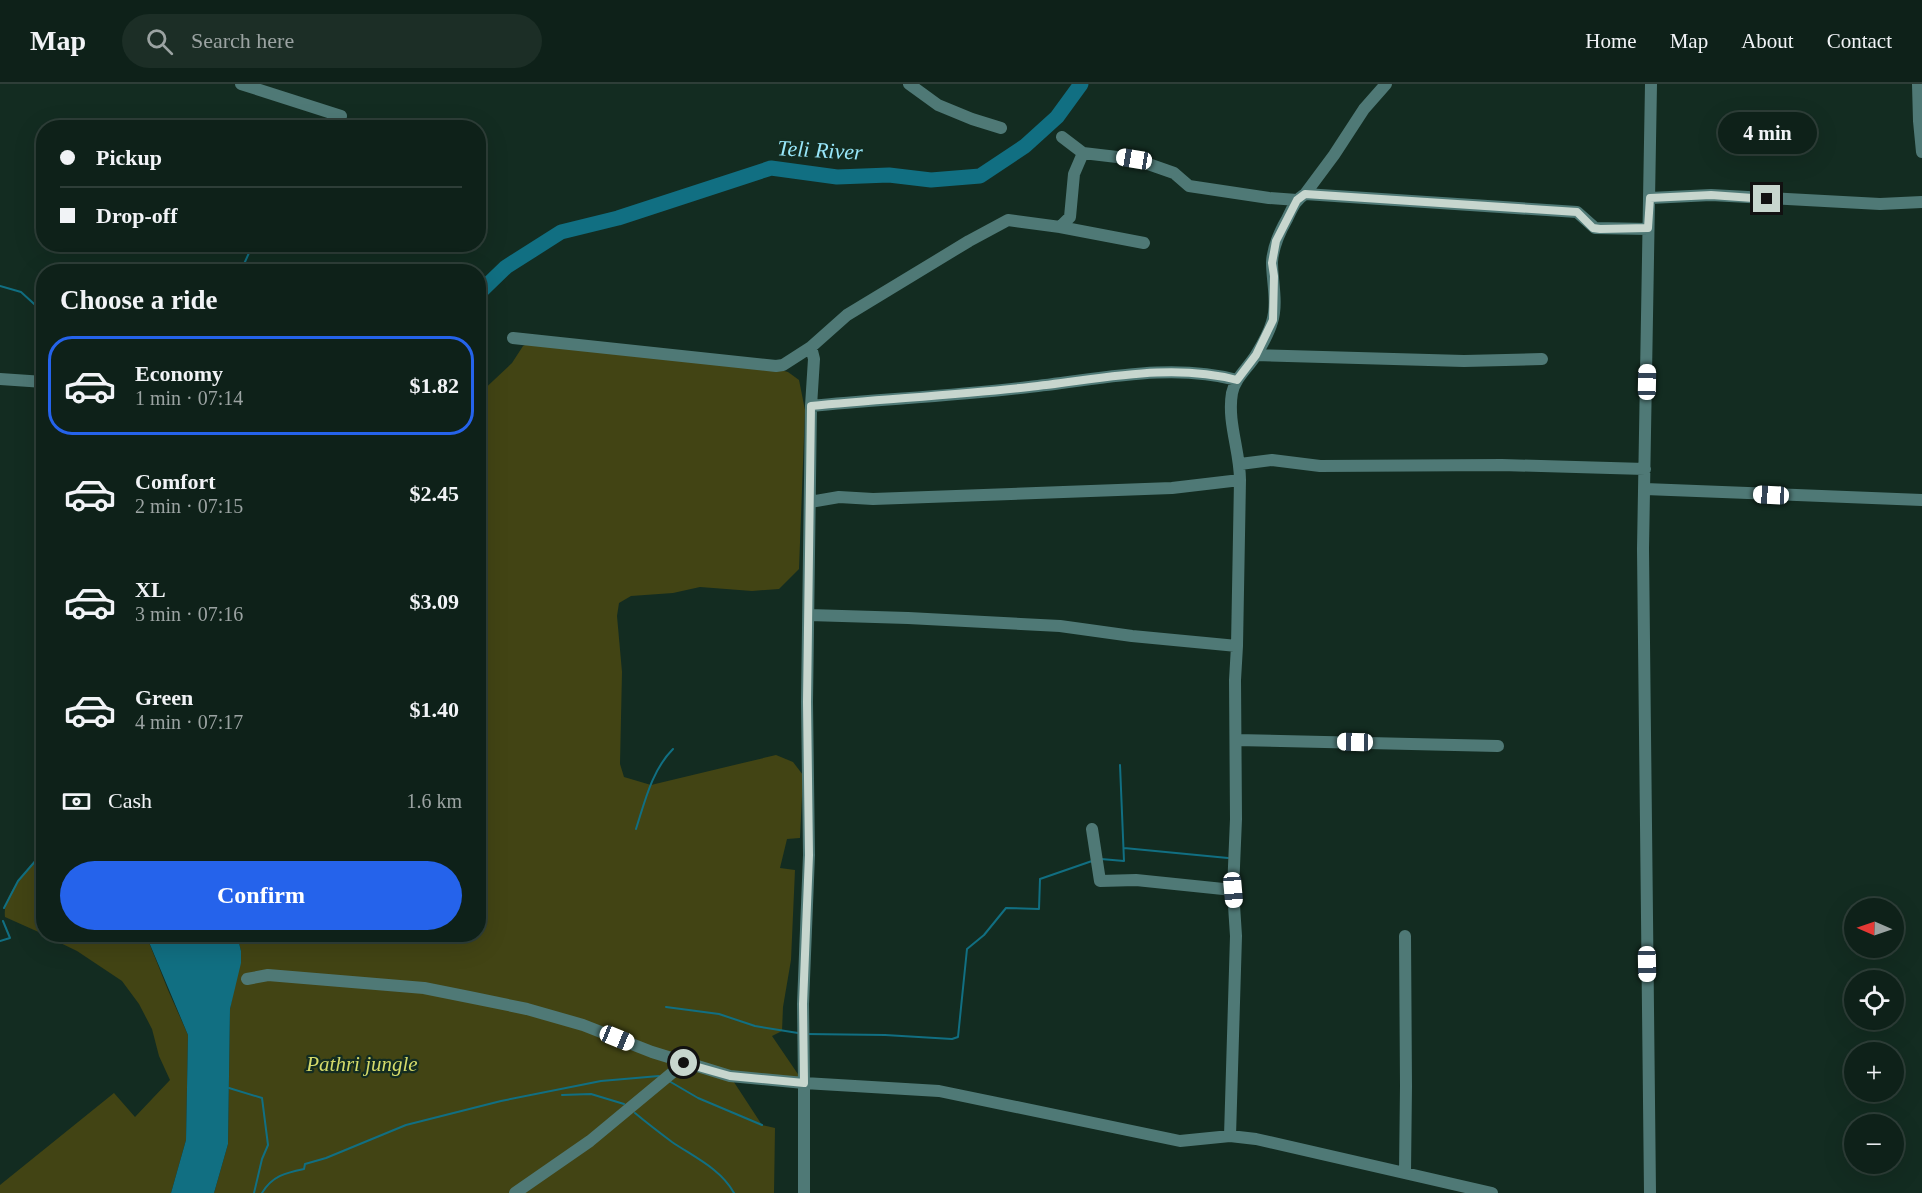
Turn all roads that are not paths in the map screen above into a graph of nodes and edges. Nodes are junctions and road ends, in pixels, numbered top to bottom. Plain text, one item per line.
1 (241, 84) edge
2 (909, 84) edge
3 (1386, 84) edge
4 (1651, 84) edge
5 (1918, 84) edge
6 (341, 116) dead end
7 (1001, 128) dead end
8 (1062, 137) dead end
9 (1922, 152) edge
10 (1083, 153) junction
11 (1301, 197) junction
12 (1650, 198) junction
13 (1922, 202) edge
14 (1060, 227) junction
15 (1648, 228) junction
16 (1144, 243) dead end
17 (513, 338) dead end
18 (811, 347) junction
19 (1256, 355) junction
20 (1542, 359) dead end
21 (0, 380) edge
22 (1237, 380) junction
23 (36, 381) edge
24 (811, 406) junction
25 (1240, 464) junction
26 (1645, 469) junction
27 (1240, 480) junction
28 (1645, 489) junction
29 (1922, 500) edge
30 (810, 502) junction
31 (809, 615) junction
32 (1238, 646) junction
33 (1236, 740) junction
34 (1498, 746) dead end
35 (1092, 829) dead end
36 (1233, 890) junction
37 (1405, 936) dead end
38 (247, 979) dead end
39 (684, 1063) junction
40 (804, 1083) junction
41 (1230, 1136) junction
42 (1405, 1172) junction
43 (515, 1193) edge
44 (804, 1193) edge
45 (1492, 1193) edge
46 (1650, 1193) edge

1 - 6 street
2 - 7 street
3 - 11 street
4 - 12 street
5 - 9 street
8 - 10 street
10 - 11 street
10 - 14 street
11 - 15 street
11 - 19 street
12 - 13 street
12 - 15 street
14 - 16 street
14 - 18 street
15 - 26 street
17 - 18 street
18 - 24 street
19 - 20 street
19 - 22 street
21 - 23 street
22 - 24 street
22 - 25 street
24 - 30 street
25 - 26 street
25 - 27 street
26 - 28 street
27 - 30 street
27 - 32 street
28 - 29 street
28 - 46 street
30 - 31 street
31 - 32 street
31 - 40 street
32 - 33 street
33 - 34 street
33 - 36 street
35 - 36 street
36 - 41 street
37 - 42 street
38 - 39 street
39 - 40 street
39 - 43 street
40 - 41 street
40 - 44 street
41 - 42 street
42 - 45 street

